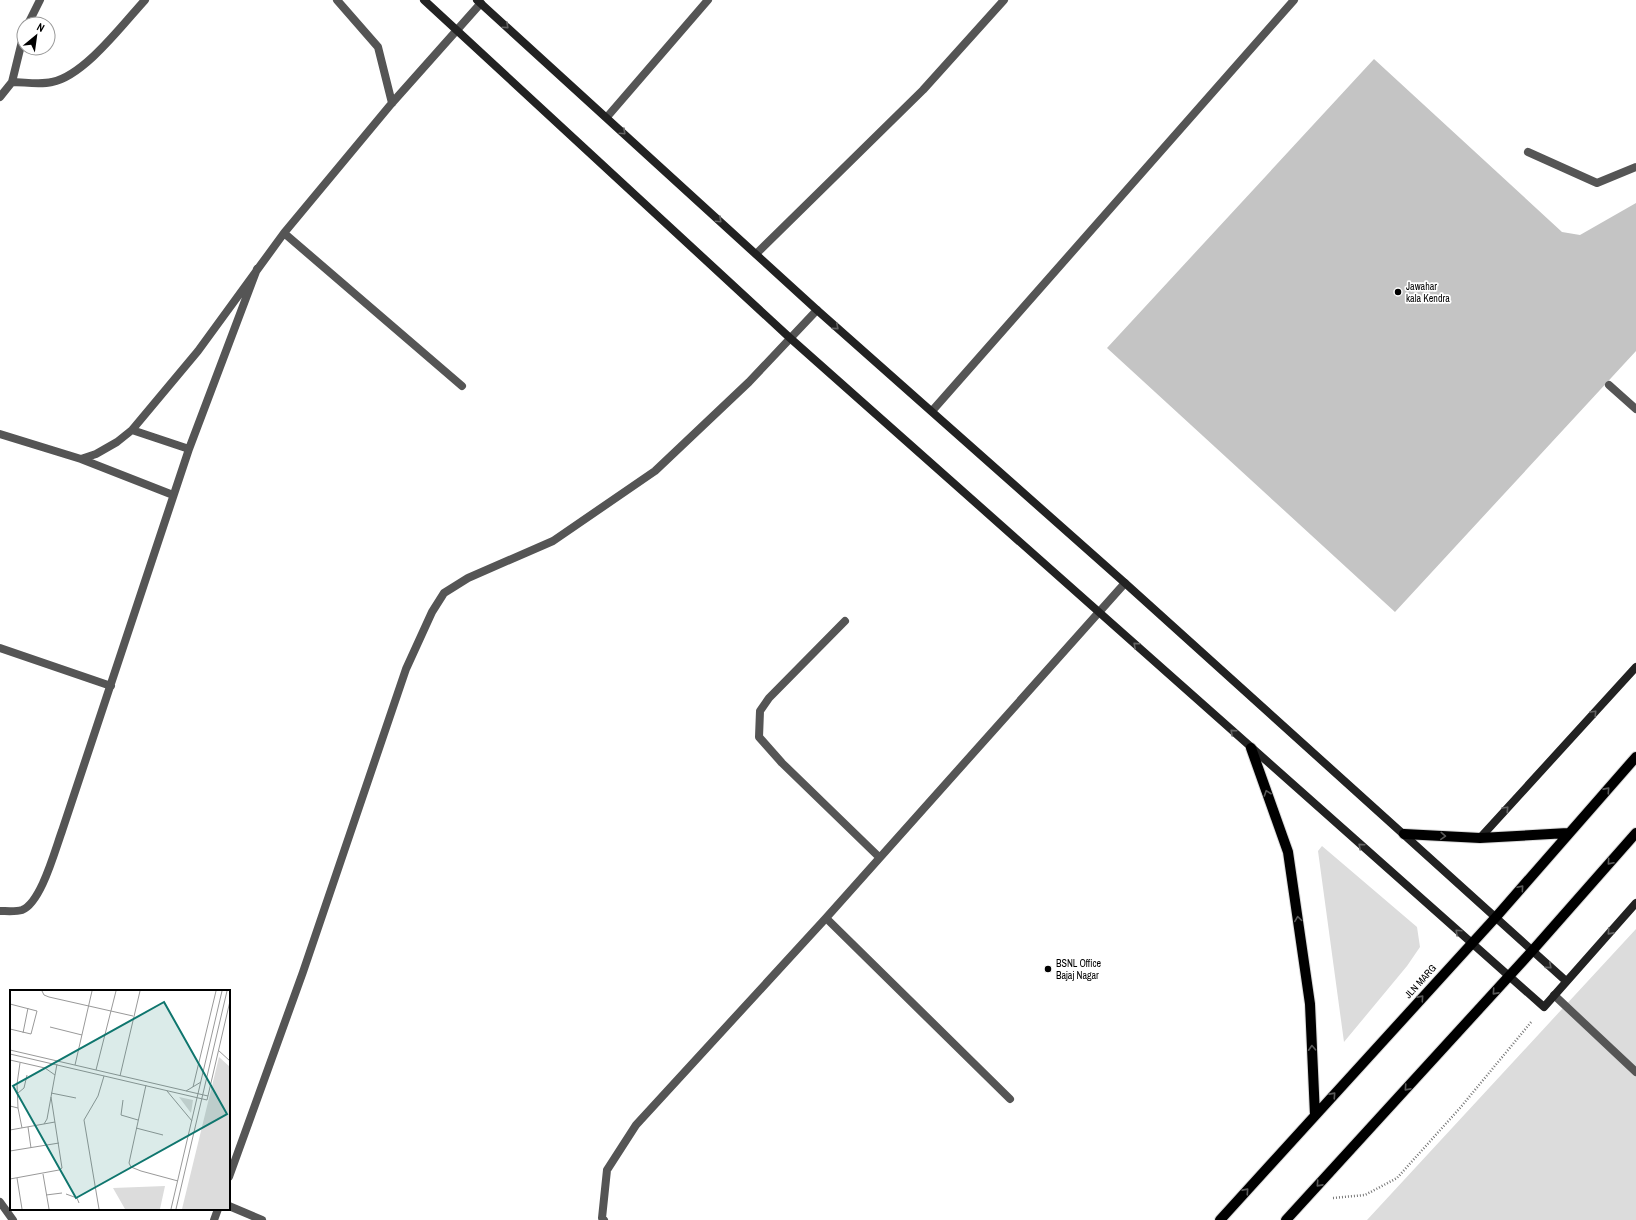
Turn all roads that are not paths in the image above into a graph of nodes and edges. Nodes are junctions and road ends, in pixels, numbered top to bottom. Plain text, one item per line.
1 (40, 0) edge
2 (145, 0) edge
3 (338, 0) edge
4 (424, 0) edge
5 (708, 0) edge
6 (1004, 0) edge
7 (1294, 0) edge
8 (479, 2) edge
9 (32, 16) edge
10 (457, 30) junction
11 (18, 56) edge
12 (12, 82) junction
13 (0, 98) edge
14 (392, 103) junction
15 (607, 117) junction
16 (1528, 152) dead end
17 (1636, 167) edge
18 (284, 234) junction
19 (756, 254) junction
20 (257, 269) junction
21 (817, 310) junction
22 (790, 338) junction
23 (1609, 385) dead end
24 (462, 386) dead end
25 (1636, 409) edge
26 (932, 411) junction
27 (132, 430) junction
28 (0, 434) edge
29 (189, 449) junction
30 (81, 459) junction
31 (173, 494) junction
32 (1125, 583) junction
33 (1099, 612) junction
34 (845, 621) dead end
35 (0, 648) edge
36 (1636, 667) edge
37 (111, 686) junction
38 (1251, 748) junction
39 (1636, 757) edge
40 (1568, 833) junction
41 (1636, 833) edge
42 (1404, 834) junction
43 (1480, 838) junction
44 (879, 857) junction
45 (1636, 903) edge
46 (0, 911) edge
47 (1496, 917) junction
48 (826, 918) junction
49 (1470, 943) junction
50 (1532, 951) junction
51 (1508, 977) junction
52 (1566, 981) junction
53 (1554, 995) junction
54 (1636, 1072) edge
55 (1010, 1099) dead end
56 (1315, 1115) junction
57 (230, 1174) edge
58 (0, 1202) edge
59 (230, 1206) edge
60 (218, 1210) edge
61 (13, 1220) edge
62 (214, 1220) edge
63 (262, 1220) edge
64 (604, 1220) edge
65 (1220, 1220) edge
66 (1286, 1220) edge

1 - 9 street
2 - 12 street
3 - 14 street
4 - 10 street
5 - 15 street
6 - 19 street
7 - 26 street
8 - 10 street
8 -> 15 street
10 - 14 street
10 - 22 street
11 - 12 street
12 - 13 street
14 - 18 street
15 -> 19 street
16 - 17 street
18 - 20 street
18 - 24 street
19 - 21 street
20 - 27 street
20 - 29 street
21 - 22 street
21 -> 26 street
22 - 33 street
22 - 57 street
23 - 25 street
26 - 32 street
27 - 29 street
27 - 30 street
28 - 30 street
29 - 31 street
30 - 31 street
31 - 37 street
32 - 33 street
32 - 42 street
38 -> 33 street
33 - 44 street
34 - 44 street
35 - 37 street
43 -> 36 street
37 - 46 street
49 -> 38 street
56 -> 38 main road
40 -> 39 main road, JLN MARG
40 - 43 main road
47 -> 40 main road, JLN MARG
41 -> 50 main road
42 -> 43 main road
42 - 47 street
44 - 48 street
45 -> 52 street
47 - 49 main road, JLN MARG
47 - 50 street
48 - 55 street
48 - 64 street
49 - 51 street
56 -> 49 main road, JLN MARG
50 - 51 main road
50 -> 52 street
51 - 53 street
51 -> 66 main road
52 - 53 street
53 - 54 street
65 -> 56 main road, JLN MARG
58 - 61 street
59 - 63 street
60 - 62 street

